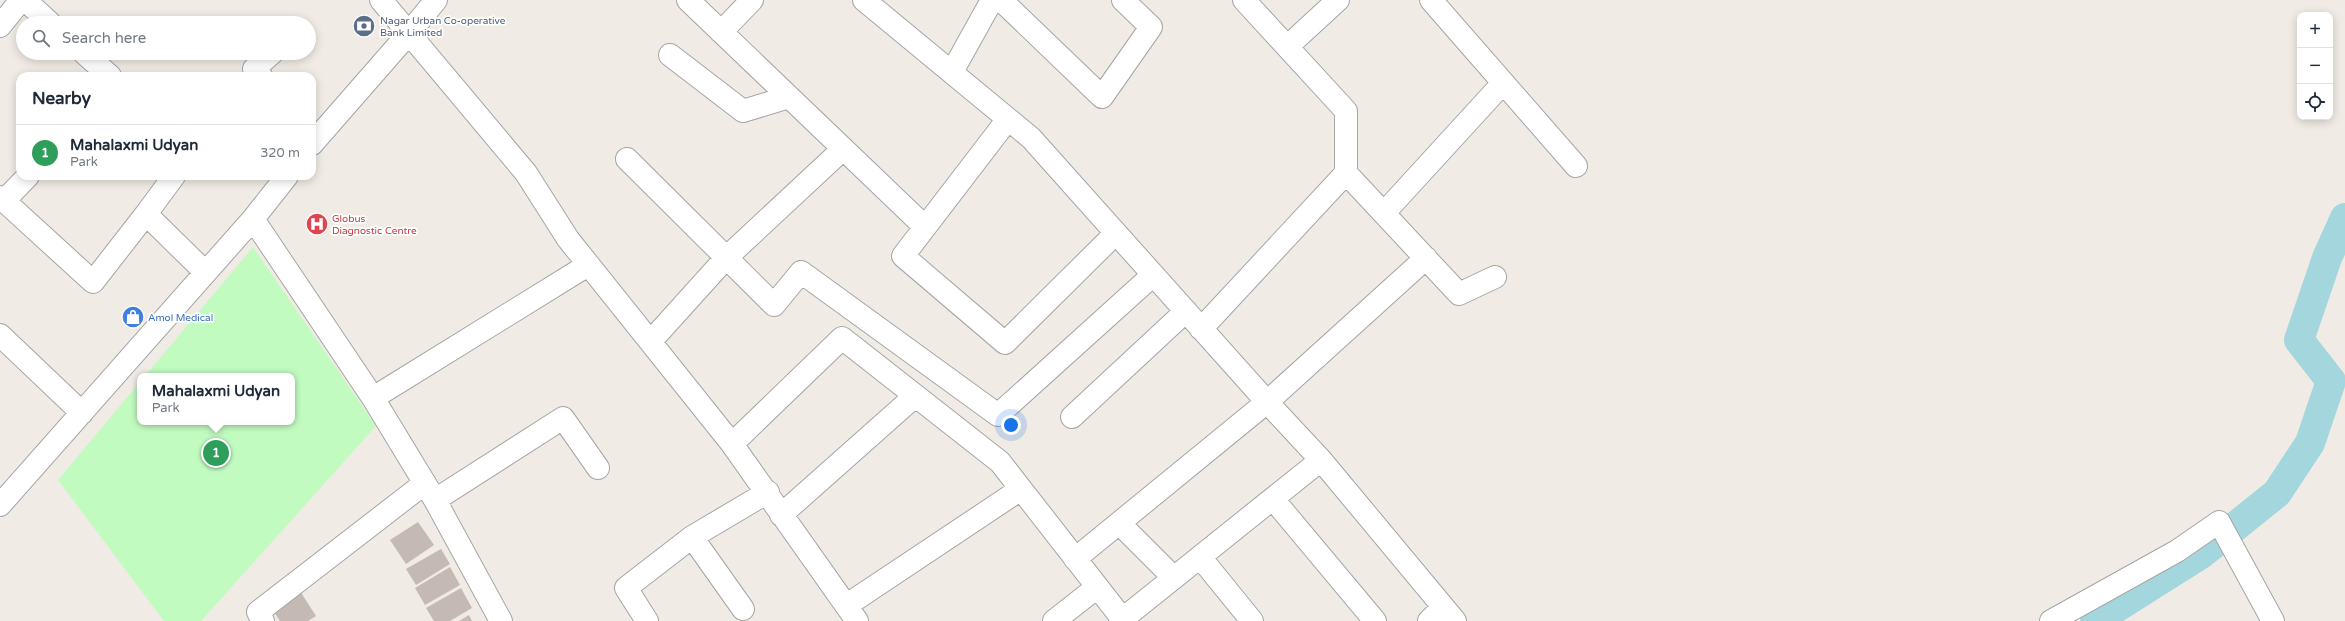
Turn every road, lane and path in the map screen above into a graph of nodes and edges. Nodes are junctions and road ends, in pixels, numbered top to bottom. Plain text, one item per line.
1 (21, 0) edge
2 (24, 0) edge
3 (381, 0) edge
4 (436, 0) edge
5 (688, 0) edge
6 (752, 0) edge
7 (864, 0) edge
8 (992, 0) edge
9 (1001, 0) edge
10 (1123, 0) edge
11 (1244, 0) edge
12 (1338, 0) edge
13 (1431, 0) edge
14 (42, 16) edge
15 (0, 26) edge
16 (721, 32) junction
17 (409, 33) junction
18 (1288, 46) junction
19 (670, 55) dead end
20 (92, 60) edge
21 (264, 60) edge
22 (105, 72) edge
23 (257, 72) edge
24 (952, 72) junction
25 (1503, 83) junction
26 (789, 97) junction
27 (1008, 119) junction
28 (316, 133) edge
29 (843, 149) junction
30 (627, 159) dead end
31 (1576, 166) dead end
32 (1346, 173) junction
33 (23, 180) edge
34 (171, 180) edge
35 (284, 180) edge
36 (2, 199) edge
37 (1384, 213) junction
38 (146, 214) junction
39 (253, 219) junction
40 (925, 227) junction
41 (1116, 233) junction
42 (726, 258) junction
43 (1426, 258) junction
44 (588, 265) junction
45 (204, 272) junction
46 (1153, 275) junction
47 (1494, 277) dead end
48 (1186, 311) junction
49 (1201, 329) junction
50 (0, 335) edge
51 (651, 341) junction
52 (915, 396) junction
53 (373, 398) junction
54 (1267, 402) junction
55 (82, 413) junction
56 (1072, 417) dead end
57 (732, 444) junction
58 (1321, 460) junction
59 (598, 468) dead end
60 (1021, 489) junction
61 (430, 492) junction
62 (768, 492) junction
63 (1273, 499) junction
64 (0, 505) edge
65 (781, 515) junction
66 (1119, 523) junction
67 (692, 537) junction
68 (1200, 557) junction
69 (1075, 559) junction
70 (1174, 578) junction
71 (1096, 588) junction
72 (743, 609) dead end
73 (852, 613) edge
74 (1442, 616) edge
75 (1122, 620) edge
76 (263, 621) edge
77 (501, 621) edge
78 (647, 621) edge
79 (1054, 621) edge
80 (1252, 621) edge
81 (1375, 621) edge
82 (2051, 621) edge
83 (2272, 621) edge

1 - 15 street
2 - 14 street
3 - 17 street
4 - 17 street
5 - 16 street
6 - 16 street
7 - 24 street
8 - 24 street
9 - 10 street
11 - 18 street
12 - 18 street
13 - 25 street
16 - 26 street
17 - 28 street
17 - 44 street
18 - 32 street
19 - 26 street
20 - 22 street
21 - 23 street
24 - 27 street
25 - 31 street
25 - 37 street
26 - 29 street
27 - 40 street
27 - 41 street
29 - 40 street
29 - 42 street
30 - 42 street
32 - 37 street
32 - 49 street
33 - 36 street
34 - 38 street
35 - 39 street
36 - 38 street
37 - 43 street
38 - 45 street
39 - 45 street
39 - 53 street
40 - 41 street
41 - 46 street
42 - 46 street
42 - 51 street
43 - 47 street
43 - 54 street
44 - 51 street
44 - 53 street
45 - 55 street
46 - 48 street
48 - 49 street
48 - 56 street
49 - 54 street
50 - 55 street
51 - 57 street
52 - 57 street
52 - 60 street
52 - 65 street
53 - 61 street
54 - 58 street
54 - 66 street
55 - 64 street
57 - 62 street
58 - 63 street
58 - 74 street
59 - 61 street
60 - 69 street
60 - 73 street
61 - 76 street
61 - 77 street
62 - 65 street
62 - 67 street
63 - 68 street
63 - 81 street
65 - 73 street
66 - 69 street
66 - 70 street
67 - 72 street
67 - 78 street
68 - 70 street
68 - 80 street
69 - 71 street
70 - 75 street
71 - 75 street
71 - 79 street
82 - 83 street

